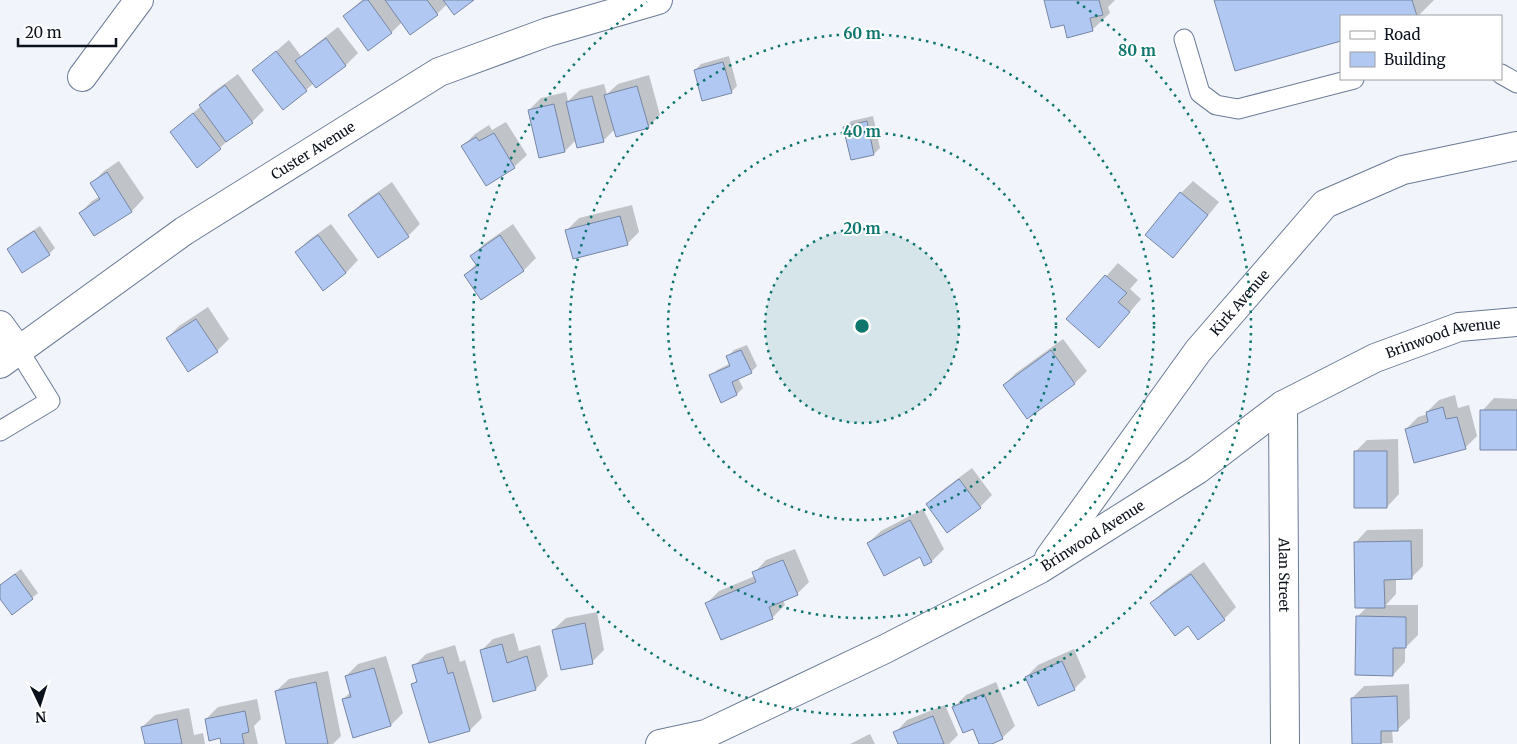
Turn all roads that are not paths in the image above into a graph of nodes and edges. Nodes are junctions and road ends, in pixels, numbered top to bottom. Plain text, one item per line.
1 (139, 0) edge
2 (658, 0) edge
3 (1184, 39) dead end
4 (1502, 75) edge
5 (82, 77) dead end
6 (1350, 80) edge
7 (1517, 83) edge
8 (1517, 146) edge
9 (1517, 322) edge
10 (0, 325) edge
11 (9, 357) edge
12 (1283, 405) junction
13 (0, 431) edge
14 (1040, 569) junction
15 (660, 744) edge
16 (1285, 744) edge

1 - 5 street
2 - 11 street, Custer Avenue
3 - 6 lane
4 - 7 lane
8 - 14 street, Kirk Avenue
9 - 12 street, Brinwood Avenue
10 - 11 street
11 - 13 lane
12 - 14 street, Brinwood Avenue
12 - 16 street, Alan Street
14 - 15 street, Brinwood Avenue

